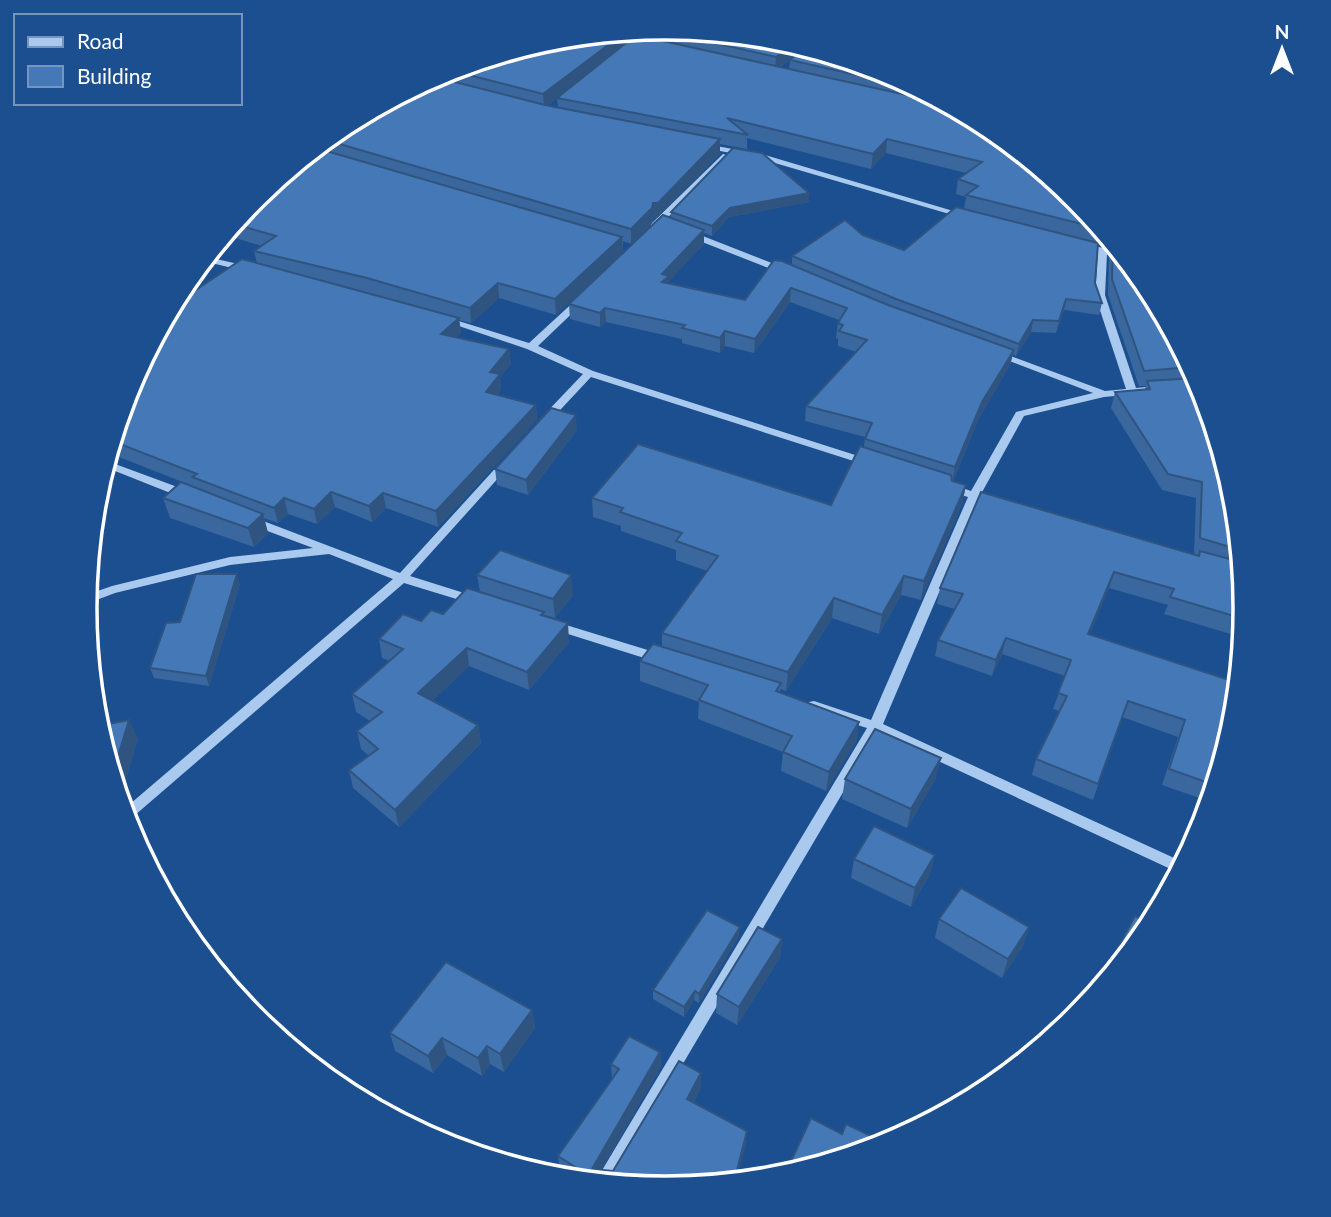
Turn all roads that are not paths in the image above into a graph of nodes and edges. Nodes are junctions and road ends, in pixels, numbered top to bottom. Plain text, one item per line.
1 (692, 143) edge
2 (731, 150) junction
3 (977, 219) edge
4 (658, 222) junction
5 (671, 227) edge
6 (650, 232) edge
7 (684, 232) edge
8 (1078, 244) edge
9 (1103, 251) junction
10 (1107, 252) edge
11 (216, 262) edge
12 (260, 272) edge
13 (794, 275) edge
14 (587, 294) edge
15 (433, 316) edge
16 (531, 347) junction
17 (991, 352) edge
18 (589, 373) junction
19 (1167, 388) edge
20 (1132, 390) junction
21 (1104, 394) junction
22 (533, 434) edge
23 (514, 455) edge
24 (881, 466) edge
25 (115, 468) edge
26 (934, 483) edge
27 (974, 496) junction
28 (193, 498) edge
29 (1001, 504) edge
30 (243, 517) edge
31 (330, 550) junction
32 (402, 578) junction
33 (97, 596) edge
34 (494, 607) edge
35 (534, 619) edge
36 (678, 664) edge
37 (796, 701) edge
38 (875, 726) junction
39 (134, 809) edge
40 (1173, 864) edge
41 (608, 1174) edge

1 - 2 street
2 - 3 street
2 - 4 street
4 - 5 street
4 - 6 street
7 - 13 street
8 - 9 street
9 - 10 street
9 - 20 street
11 - 12 street
14 - 16 street
15 - 16 street
16 - 18 street
17 - 21 street
18 - 22 street
18 - 24 street
19 - 20 street
20 - 21 street
21 - 27 street
23 - 32 street
25 - 28 street
26 - 27 street
27 - 29 street
27 - 38 street
30 - 31 street
31 - 32 street
31 - 33 street
32 - 34 street
32 - 39 street
35 - 36 street
37 - 38 street
38 - 40 street
38 - 41 street

